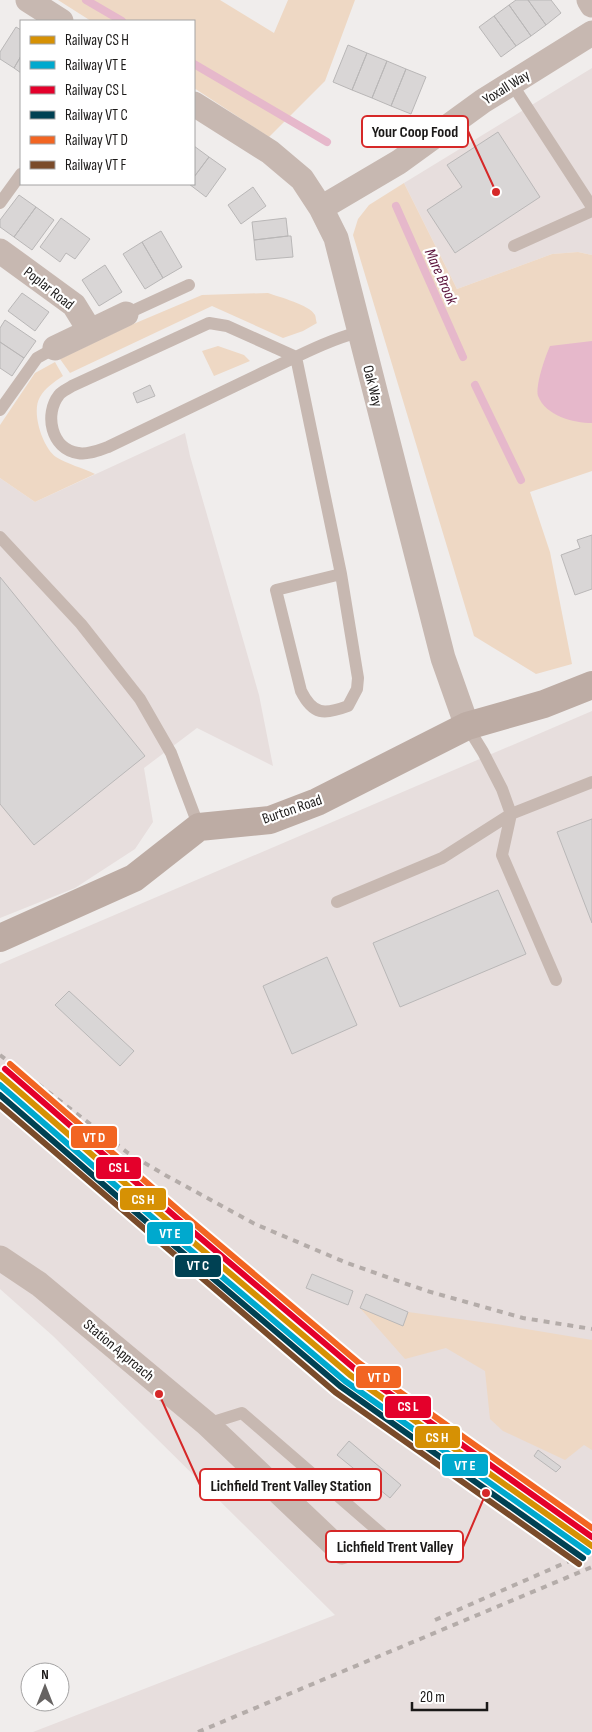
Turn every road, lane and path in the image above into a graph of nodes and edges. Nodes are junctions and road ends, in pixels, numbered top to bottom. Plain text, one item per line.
1 (28, 0) edge
2 (589, 0) edge
3 (592, 5) edge
4 (60, 20) edge
5 (592, 33) edge
6 (512, 84) junction
7 (195, 105) edge
8 (20, 175) edge
9 (0, 203) edge
10 (592, 207) edge
11 (321, 208) junction
12 (592, 211) edge
13 (514, 246) dead end
14 (0, 251) edge
15 (188, 285) dead end
16 (126, 314) joint
17 (90, 331) junction
18 (359, 332) junction
19 (55, 348) joint
20 (296, 357) junction
21 (0, 410) edge
22 (0, 537) edge
23 (341, 574) junction
24 (592, 685) edge
25 (467, 726) junction
26 (592, 782) edge
27 (511, 814) junction
28 (199, 828) junction
29 (337, 902) dead end
30 (0, 938) edge
31 (556, 980) dead end
32 (0, 1258) edge
33 (207, 1424) junction
34 (342, 1552) joint

1 - 4 street
2 - 3 street
5 - 6 street, Yoxall Way
6 - 10 lane
6 - 11 street, Yoxall Way
7 - 11 street, Oak Way
8 - 9 lane
11 - 18 street, Oak Way
12 - 13 lane
14 - 17 street, Poplar Road
15 - 16 lane
16 - 17 street
17 - 19 street
18 - 20 lane
18 - 25 street, Oak Way
19 - 21 lane
20 - 20 lane
20 - 23 lane
22 - 28 lane
23 - 23 lane
24 - 25 highway, Burton Road
25 - 27 lane
25 - 28 highway, Burton Road
26 - 27 lane
27 - 29 lane
27 - 31 lane
28 - 30 highway
32 - 33 street, Station Approach
33 - 34 street, Station Approach
33 - 34 lane

